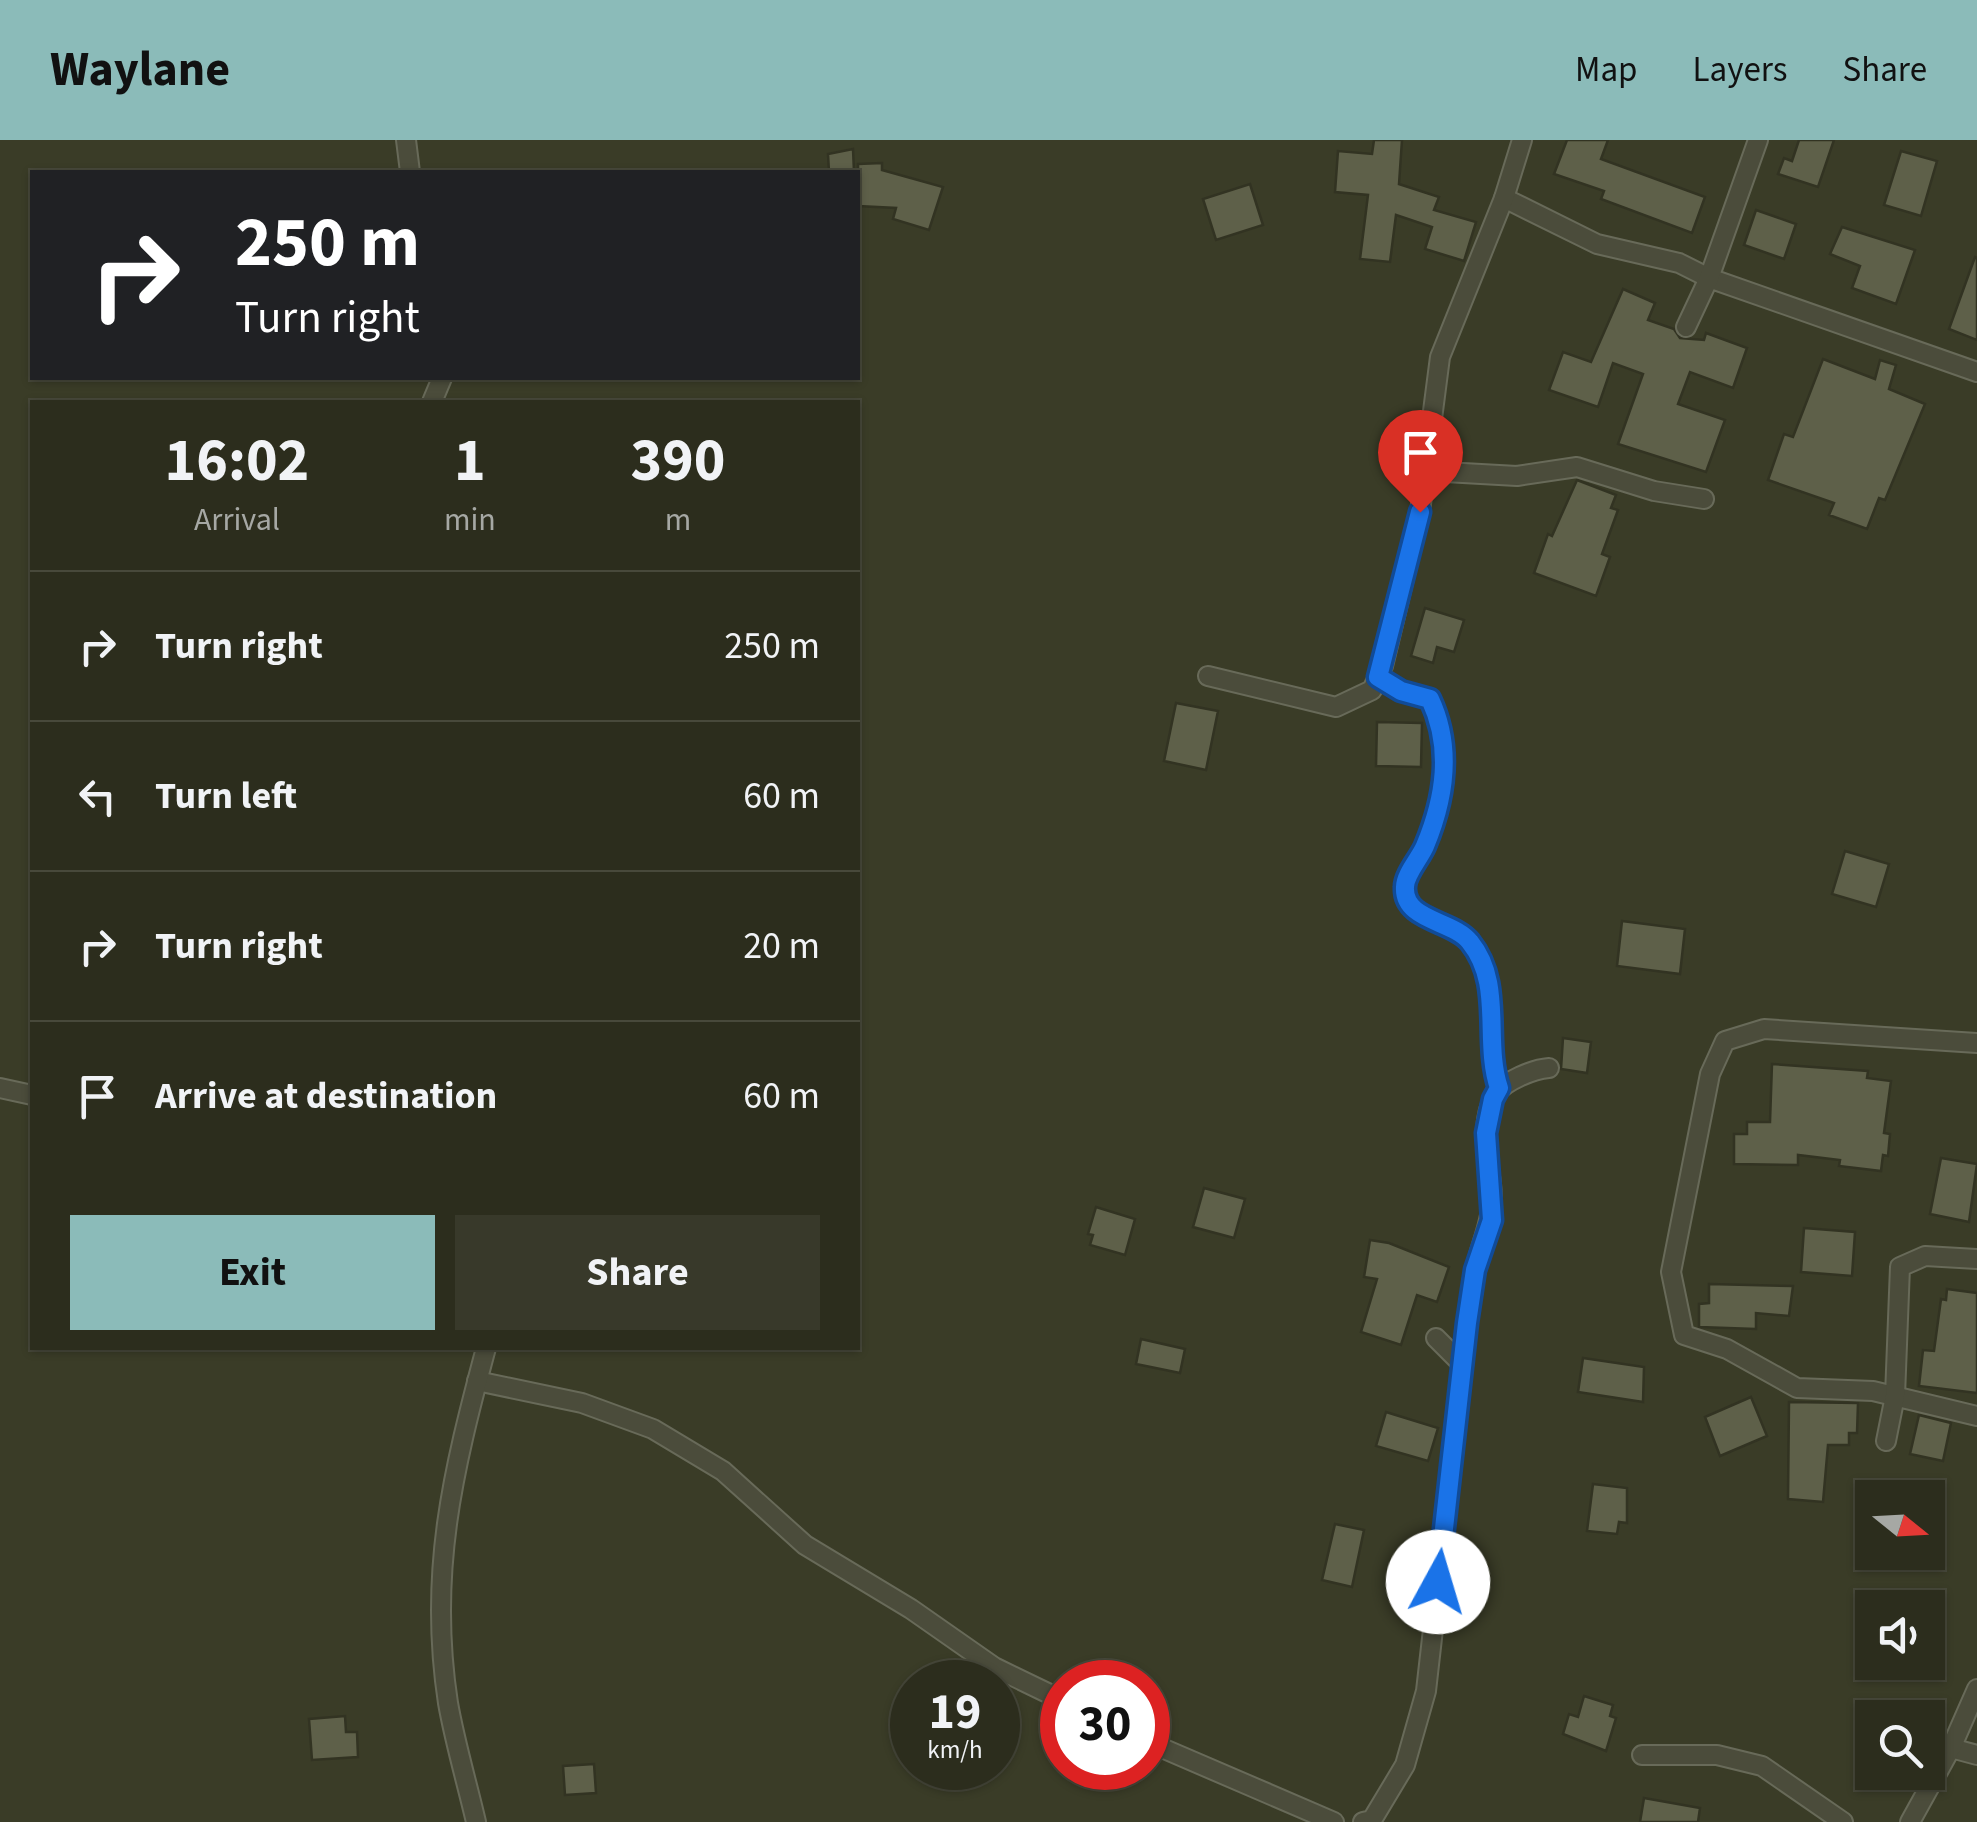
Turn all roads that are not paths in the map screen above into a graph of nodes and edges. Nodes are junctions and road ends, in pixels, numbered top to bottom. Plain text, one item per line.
1 (406, 140) edge
2 (1522, 140) edge
3 (1758, 140) edge
4 (410, 170) edge
5 (1504, 198) junction
6 (1709, 278) junction
7 (1686, 327) dead end
8 (1977, 372) edge
9 (1427, 470) junction
10 (1704, 498) dead end
11 (1208, 676) dead end
12 (1378, 677) junction
13 (1977, 1043) edge
14 (1549, 1068) dead end
15 (0, 1088) edge
16 (1499, 1088) junction
17 (30, 1095) edge
18 (1977, 1260) edge
19 (1436, 1338) dead end
20 (485, 1350) edge
21 (1463, 1365) junction
22 (477, 1380) junction
23 (1895, 1396) junction
24 (1977, 1416) edge
25 (1886, 1441) dead end
26 (1040, 1689) edge
27 (1977, 1689) edge
28 (1951, 1748) junction
29 (1170, 1751) edge
30 (1977, 1754) edge
31 (1642, 1755) dead end
32 (476, 1822) edge
33 (1334, 1822) edge
34 (1363, 1822) edge
35 (1844, 1822) edge
36 (1910, 1822) edge

1 - 4 street
2 - 5 street
3 - 6 street
5 - 6 street
5 - 9 street
6 - 7 street
6 - 8 street
9 - 10 street
9 - 12 street
11 - 12 street
12 - 16 street
13 - 23 street
14 - 16 street
15 - 17 street
16 - 21 street
18 - 23 street
19 - 21 street
20 - 22 street
21 - 34 street
22 - 26 street
22 - 32 street
23 - 24 street
23 - 25 street
27 - 28 street
28 - 30 street
28 - 36 street
29 - 33 street
31 - 35 street

